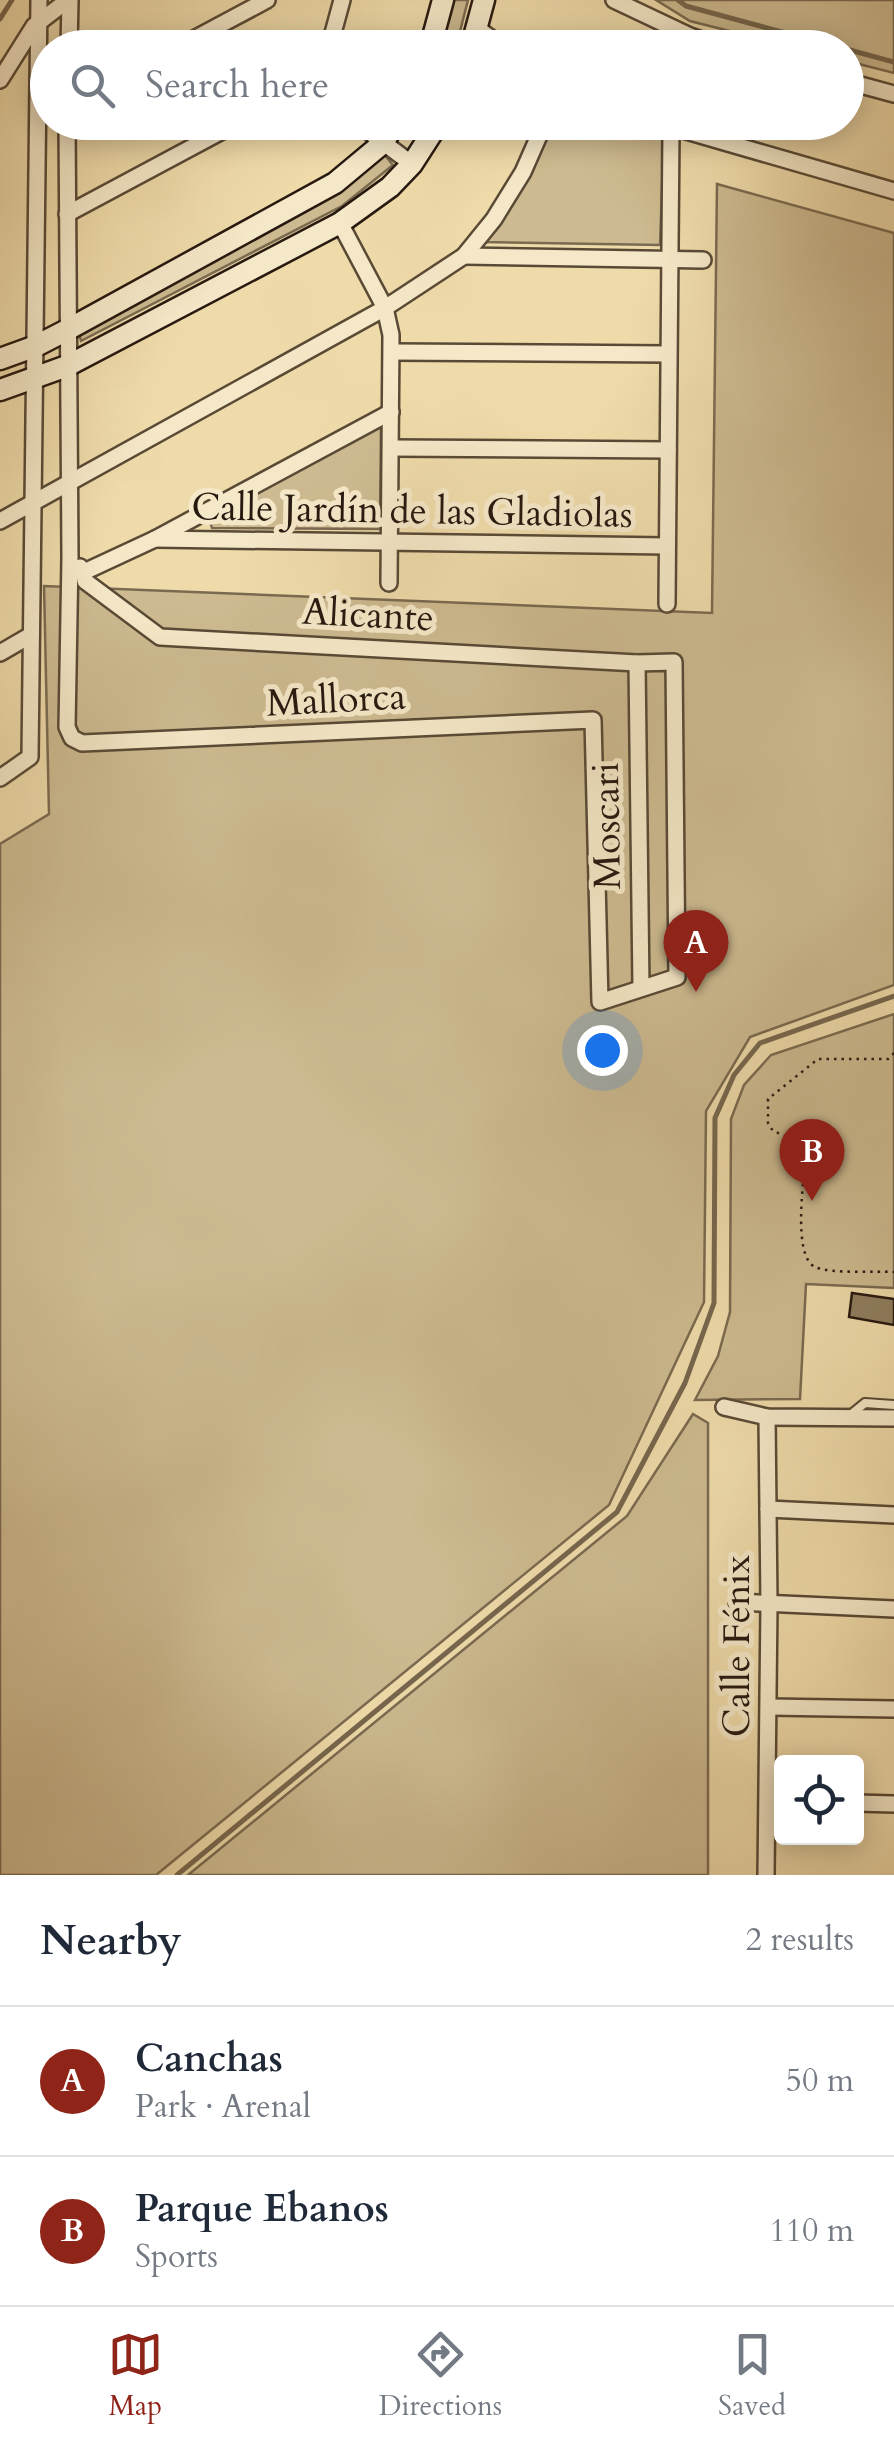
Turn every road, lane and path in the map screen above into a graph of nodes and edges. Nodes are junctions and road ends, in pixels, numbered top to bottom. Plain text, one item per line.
1 (39, 0) edge
2 (69, 0) edge
3 (267, 0) edge
4 (342, 0) edge
5 (443, 0) edge
6 (484, 0) edge
7 (614, 0) edge
8 (39, 21) junction
9 (33, 30) edge
10 (39, 30) edge
11 (69, 30) edge
12 (211, 30) edge
13 (333, 30) edge
14 (435, 30) edge
15 (475, 30) edge
16 (677, 30) edge
17 (30, 35) edge
18 (0, 80) edge
19 (864, 85) edge
20 (894, 94) edge
21 (38, 140) edge
22 (68, 140) edge
23 (205, 140) edge
24 (379, 140) edge
25 (385, 140) edge
26 (427, 140) edge
27 (537, 140) edge
28 (671, 140) edge
29 (710, 140) edge
30 (383, 143) junction
31 (412, 164) junction
32 (894, 192) edge
33 (67, 214) junction
34 (340, 223) junction
35 (464, 256) junction
36 (668, 260) junction
37 (703, 260) dead end
38 (385, 308) junction
39 (67, 330) junction
40 (36, 346) junction
41 (392, 352) junction
42 (668, 354) junction
43 (0, 359) edge
44 (67, 366) junction
45 (35, 378) junction
46 (0, 390) edge
47 (392, 412) junction
48 (391, 448) junction
49 (668, 450) junction
50 (68, 483) junction
51 (32, 502) junction
52 (0, 521) edge
53 (155, 540) junction
54 (390, 542) junction
55 (667, 546) junction
56 (70, 557) junction
57 (84, 572) junction
58 (390, 582) dead end
59 (667, 604) dead end
60 (31, 635) junction
61 (0, 653) edge
62 (637, 663) junction
63 (0, 778) edge
64 (641, 988) junction
65 (894, 1054) edge
66 (894, 1272) edge
67 (894, 1404) edge
68 (724, 1407) dead end
69 (849, 1416) junction
70 (767, 1418) junction
71 (894, 1418) edge
72 (768, 1509) junction
73 (894, 1515) edge
74 (737, 1602) dead end
75 (770, 1604) junction
76 (894, 1609) edge
77 (769, 1706) junction
78 (894, 1709) edge
79 (774, 1801) edge
80 (864, 1803) edge
81 (894, 1804) edge
82 (766, 1875) edge

1 - 8 street
2 - 8 street
2 - 11 street
3 - 12 street
4 - 13 street
5 - 14 street
6 - 15 street
7 - 16 street
8 - 9 street
8 - 10 street
17 - 18 street
19 - 20 street
21 - 40 street
22 - 33 street
23 - 33 street
24 - 30 street
25 - 30 street
26 - 31 street
27 - 35 street
28 - 36 street
29 - 32 street
30 - 31 street
30 - 39 street
31 - 34 street
33 - 39 street
34 - 38 street
34 - 44 street
35 - 36 street
35 - 38 street
36 - 37 street
36 - 42 street
38 - 41 street
38 - 50 street
39 - 40 street
39 - 44 street
40 - 43 street
40 - 45 street
41 - 42 street
41 - 47 street
42 - 49 street
44 - 45 street
44 - 50 street
45 - 46 street
45 - 51 street
47 - 48 street
47 - 53 street
48 - 49 street
48 - 54 street
49 - 55 street
50 - 51 street
50 - 56 street
51 - 52 street
51 - 60 street
53 - 54 street, Calle Jardín de las Gladiolas
53 - 57 street
54 - 55 street, Calle Jardín de las Gladiolas
54 - 58 street
55 - 59 street
56 - 57 street, Alicante
56 - 64 street, Mallorca
57 - 62 street, Alicante
60 - 61 street
60 - 63 street
62 - 64 street, Moscari
62 - 64 street, Alicante
65 - 66 path
67 - 69 lane
68 - 70 street
69 - 70 street
69 - 71 street
70 - 72 street, Calle Fénix
72 - 73 street
72 - 75 street, Calle Fénix
74 - 75 street
75 - 76 street
75 - 77 street, Calle Fénix
77 - 78 street
77 - 79 street, Calle Fénix
79 - 82 street, Calle Fénix
80 - 81 street

